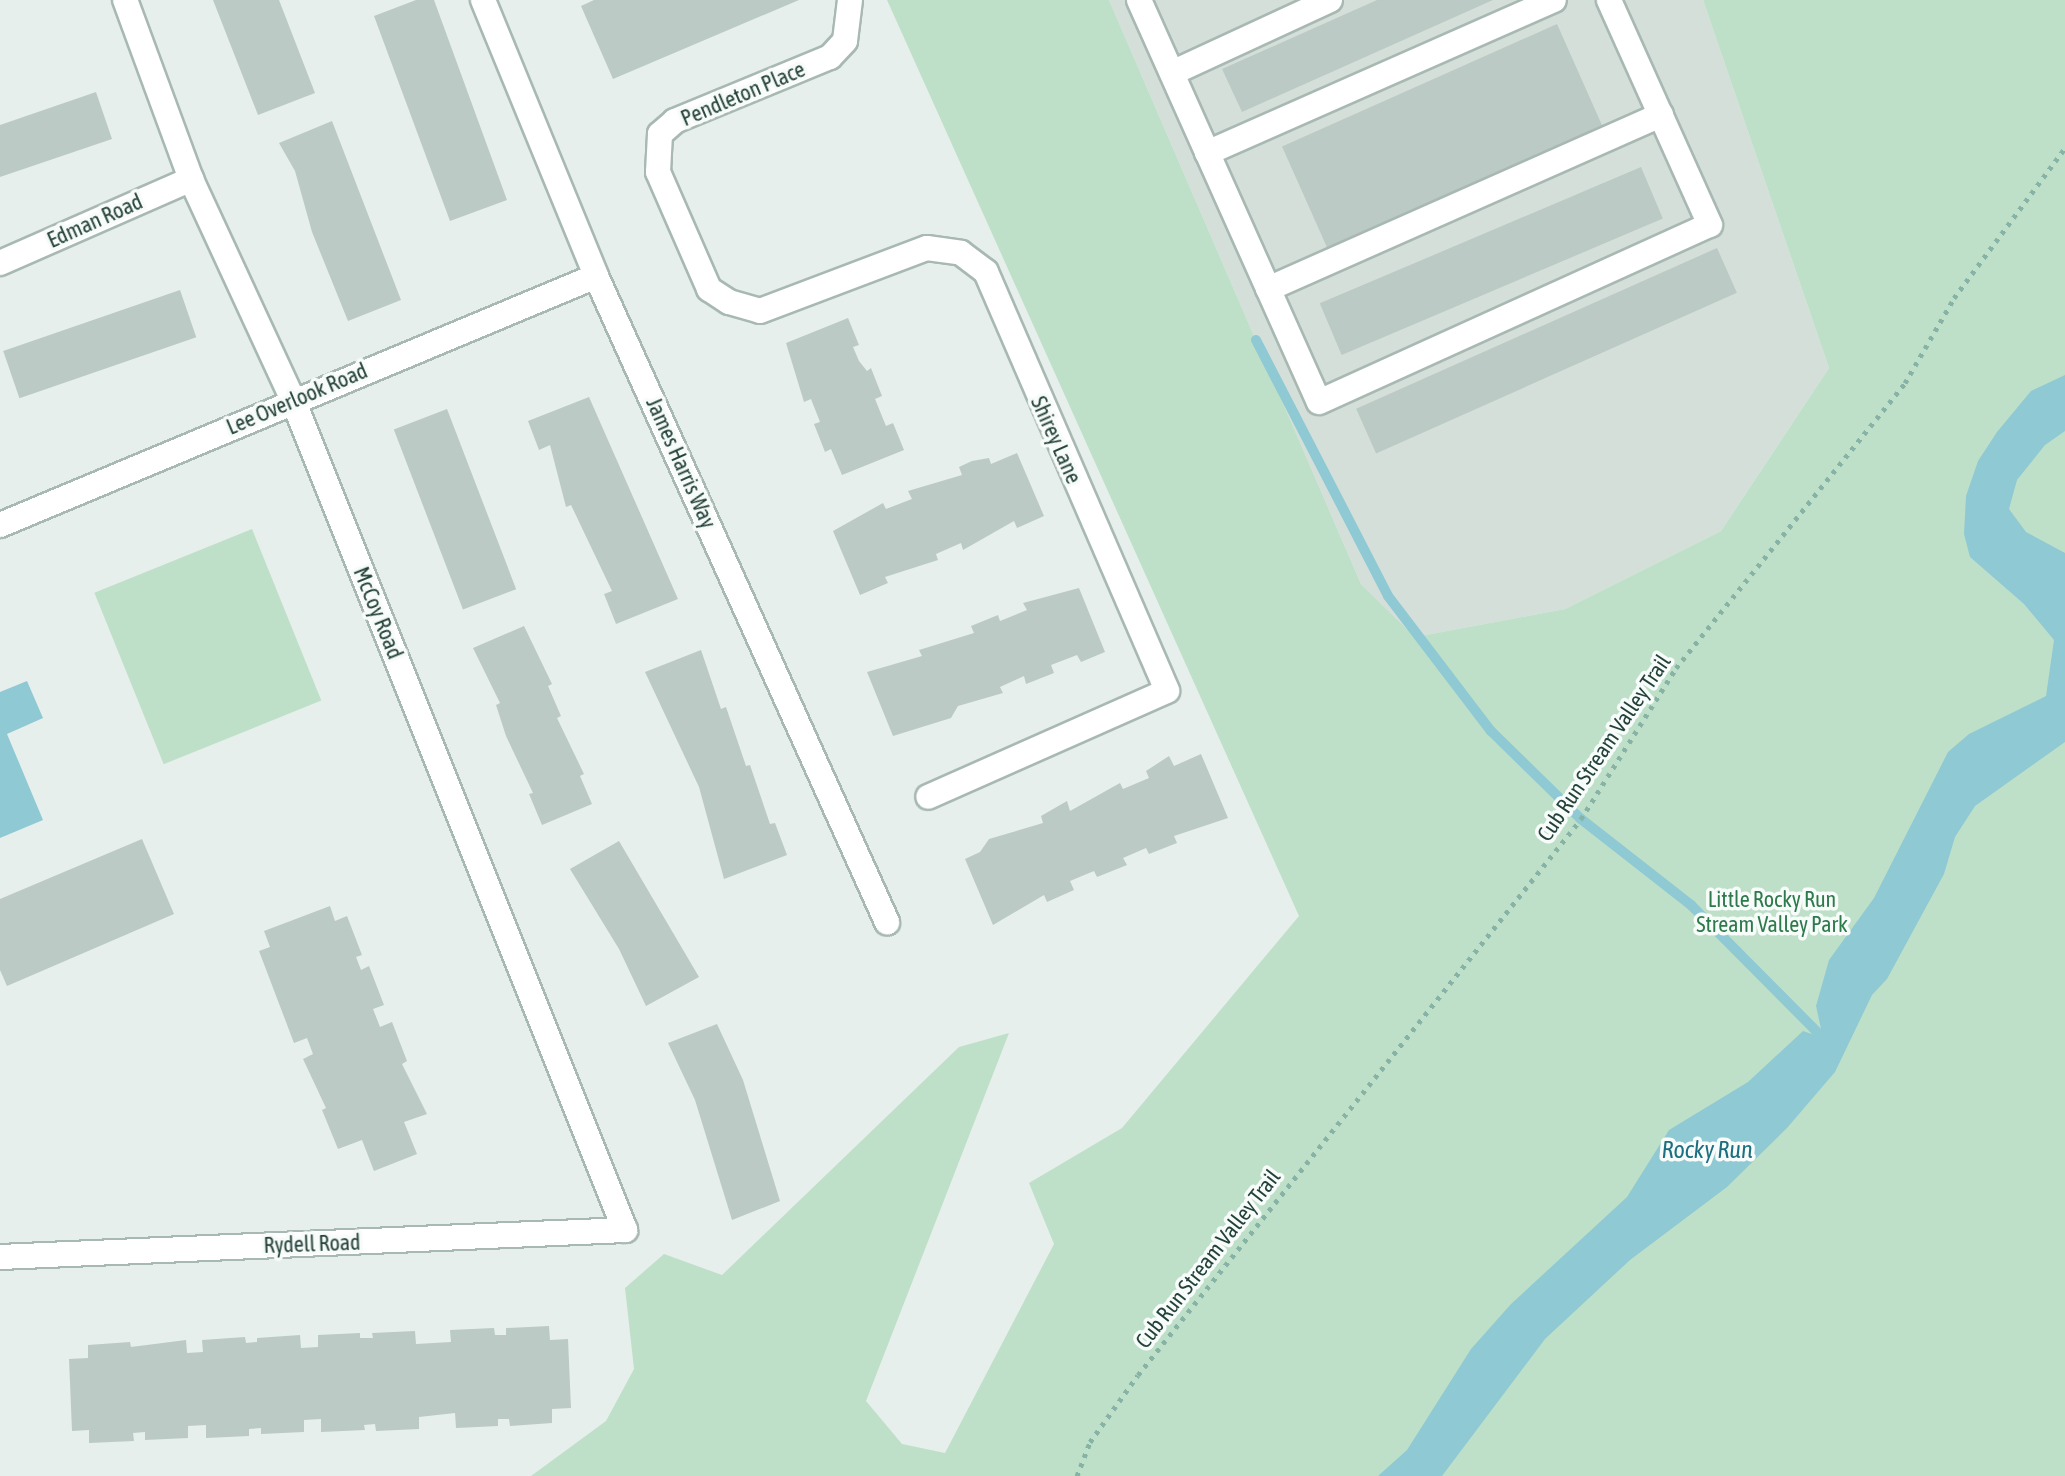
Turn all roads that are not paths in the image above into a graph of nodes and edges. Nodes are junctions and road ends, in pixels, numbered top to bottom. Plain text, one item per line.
1 (125, 0) edge
2 (483, 0) edge
3 (850, 0) edge
4 (1139, 0) edge
5 (1330, 0) edge
6 (1554, 0) edge
7 (1609, 0) edge
8 (1172, 73) junction
9 (1661, 115) junction
10 (1207, 153) junction
11 (191, 179) junction
12 (688, 241) joint
13 (0, 263) edge
14 (596, 276) junction
15 (1268, 289) junction
16 (293, 400) junction
17 (0, 525) edge
18 (928, 797) dead end
19 (887, 922) dead end
20 (625, 1230) joint
21 (0, 1257) edge

1 - 11 street, McCoy Road
2 - 14 street, James Harris Way
3 - 12 street, Pendleton Place
4 - 8 street
5 - 8 street
6 - 10 street
7 - 9 street
8 - 10 street
9 - 15 street
9 - 15 street
10 - 15 street
11 - 13 street, Edman Road
11 - 16 street, McCoy Road
12 - 18 street, Shirey Lane
14 - 16 street, Lee Overlook Road
14 - 19 street, James Harris Way
16 - 17 street, Lee Overlook Road
16 - 20 street, McCoy Road
20 - 21 street, Rydell Road

